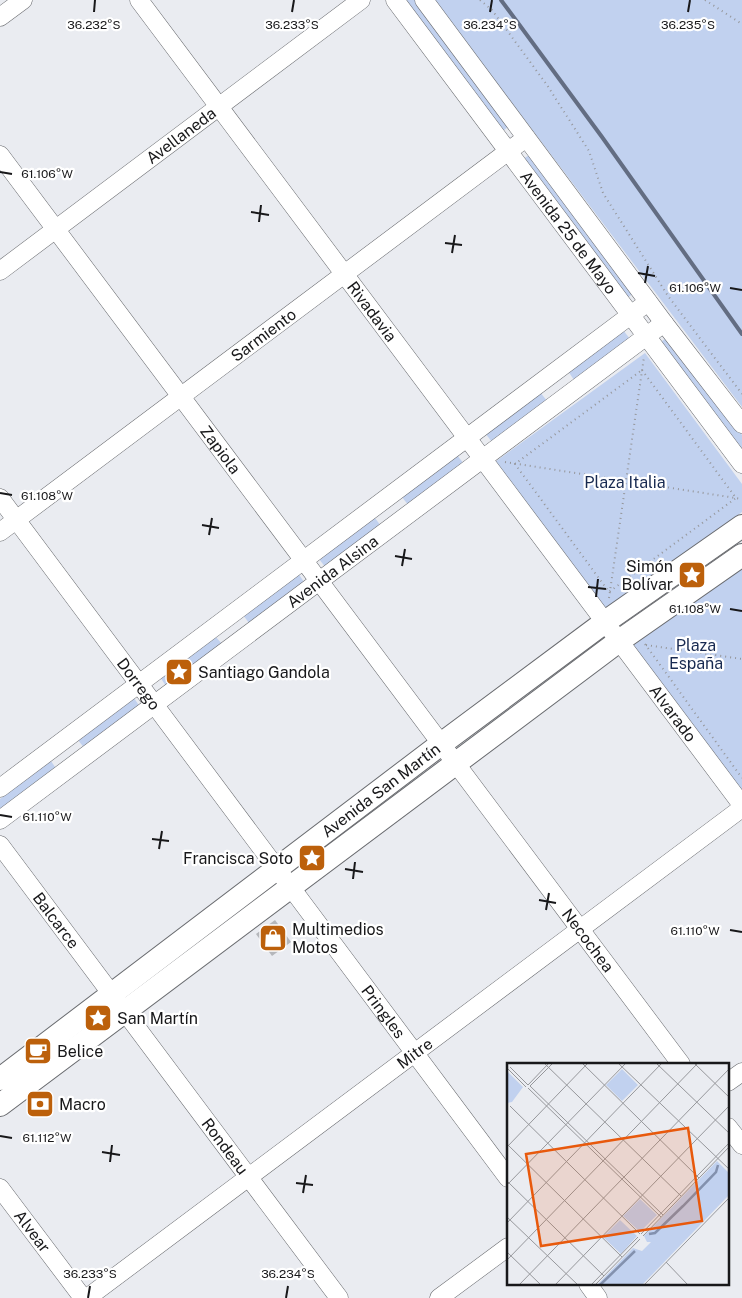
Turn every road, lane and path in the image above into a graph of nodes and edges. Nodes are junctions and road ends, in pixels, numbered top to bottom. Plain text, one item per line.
1 (23, 0) edge
2 (139, 0) edge
3 (361, 0) edge
4 (395, 0) edge
5 (424, 0) edge
6 (480, 0) edge
7 (704, 0) edge
8 (0, 17) edge
9 (742, 24) edge
10 (219, 107) junction
11 (526, 138) junction
12 (507, 152) junction
13 (0, 155) edge
14 (55, 229) junction
15 (0, 271) edge
16 (344, 274) junction
17 (648, 302) junction
18 (631, 315) junction
19 (664, 323) junction
20 (647, 336) junction
21 (642, 370) junction
22 (742, 394) edge
23 (181, 396) junction
24 (742, 424) edge
25 (467, 438) junction
26 (482, 459) junction
27 (515, 464) junction
28 (742, 464) edge
29 (626, 481) junction
30 (0, 498) edge
31 (736, 498) junction
32 (742, 499) edge
33 (16, 520) junction
34 (742, 526) edge
35 (0, 532) edge
36 (742, 555) edge
37 (304, 561) junction
38 (319, 581) junction
39 (609, 592) junction
40 (605, 622) junction
41 (652, 639) dead end
42 (618, 640) junction
43 (645, 644) junction
44 (742, 660) edge
45 (139, 684) junction
46 (154, 705) junction
47 (441, 744) junction
48 (455, 763) junction
49 (742, 778) edge
50 (0, 788) edge
51 (742, 807) edge
52 (0, 820) edge
53 (0, 845) edge
54 (284, 878) junction
55 (580, 929) junction
56 (118, 1003) junction
57 (415, 1053) junction
58 (680, 1063) edge
59 (742, 1072) edge
60 (0, 1079) edge
61 (730, 1081) edge
62 (0, 1104) edge
63 (730, 1130) edge
64 (742, 1145) edge
65 (248, 1177) junction
66 (507, 1177) edge
67 (0, 1188) edge
68 (507, 1248) edge
69 (589, 1286) edge
70 (82, 1298) edge
71 (87, 1298) edge
72 (338, 1298) edge
73 (439, 1298) edge
74 (598, 1298) edge

1 - 8 street
2 - 10 street, Rivadavia
3 - 10 street, Avellaneda
4 - 12 street, Avenida 25 de Mayo
5 - 11 street, Avenida 25 de Mayo
6 - 22 path
7 - 9 path
10 - 14 street, Avellaneda
10 - 16 street, Rivadavia
11 - 12 street, Sarmiento
11 - 17 street, Avenida 25 de Mayo
12 - 16 street, Sarmiento
12 - 18 street, Avenida 25 de Mayo
13 - 14 street, Zapiola
14 - 15 street, Avellaneda
14 - 23 street, Zapiola
16 - 23 street, Sarmiento
16 - 25 street, Rivadavia
17 - 18 street, Avenida Alsina
17 - 19 street, Avenida 25 de Mayo
18 - 20 street, Avenida 25 de Mayo
18 - 25 street, Avenida Alsina
19 - 20 street, Avenida Alsina
19 - 24 street, Avenida 25 de Mayo
20 - 21 path
20 - 26 street, Avenida Alsina
20 - 28 street, Avenida 25 de Mayo
21 - 27 path
21 - 29 path
21 - 31 path
23 - 33 street, Sarmiento
23 - 37 street, Zapiola
25 - 26 street, Rivadavia
25 - 37 street, Avenida Alsina
26 - 27 path
26 - 38 street, Avenida Alsina
26 - 40 street, Rivadavia
27 - 29 path
27 - 39 path
29 - 31 path
29 - 39 path
30 - 33 street, Dorrego
31 - 32 path
31 - 39 path
33 - 35 street, Sarmiento
33 - 45 street, Dorrego
34 - 40 main road, Avenida San Martín
36 - 42 main road, Avenida San Martín
37 - 38 street, Zapiola
37 - 45 street, Avenida Alsina
38 - 46 street, Avenida Alsina
38 - 47 street, Zapiola
39 - 40 path
40 - 42 street, Alvarado
40 - 47 main road, Avenida San Martín
41 - 43 path
42 - 48 main road, Avenida San Martín
42 - 51 street, Alvarado
43 - 44 path
43 - 49 path
45 - 46 street, Dorrego
45 - 50 street, Avenida Alsina
46 - 52 street, Avenida Alsina
46 - 54 street, Dorrego
47 - 48 street, Necochea
47 - 54 main road, Avenida San Martín
48 - 54 main road, Avenida San Martín
48 - 55 street, Necochea
51 - 55 street, Mitre
53 - 56 street, Balcarce
54 - 56 main road, Avenida San Martín
54 - 57 street, Pringles
55 - 57 street, Mitre
55 - 58 street, Necochea
56 - 60 main road, Avenida San Martín
56 - 62 main road, Avenida San Martín
56 - 65 street, Rondeau
57 - 65 street, Mitre
57 - 66 street, Pringles
59 - 61 street
63 - 64 street
65 - 71 street, Mitre
65 - 72 street, Rondeau
67 - 70 street, Alvear
68 - 73 street
69 - 74 street

